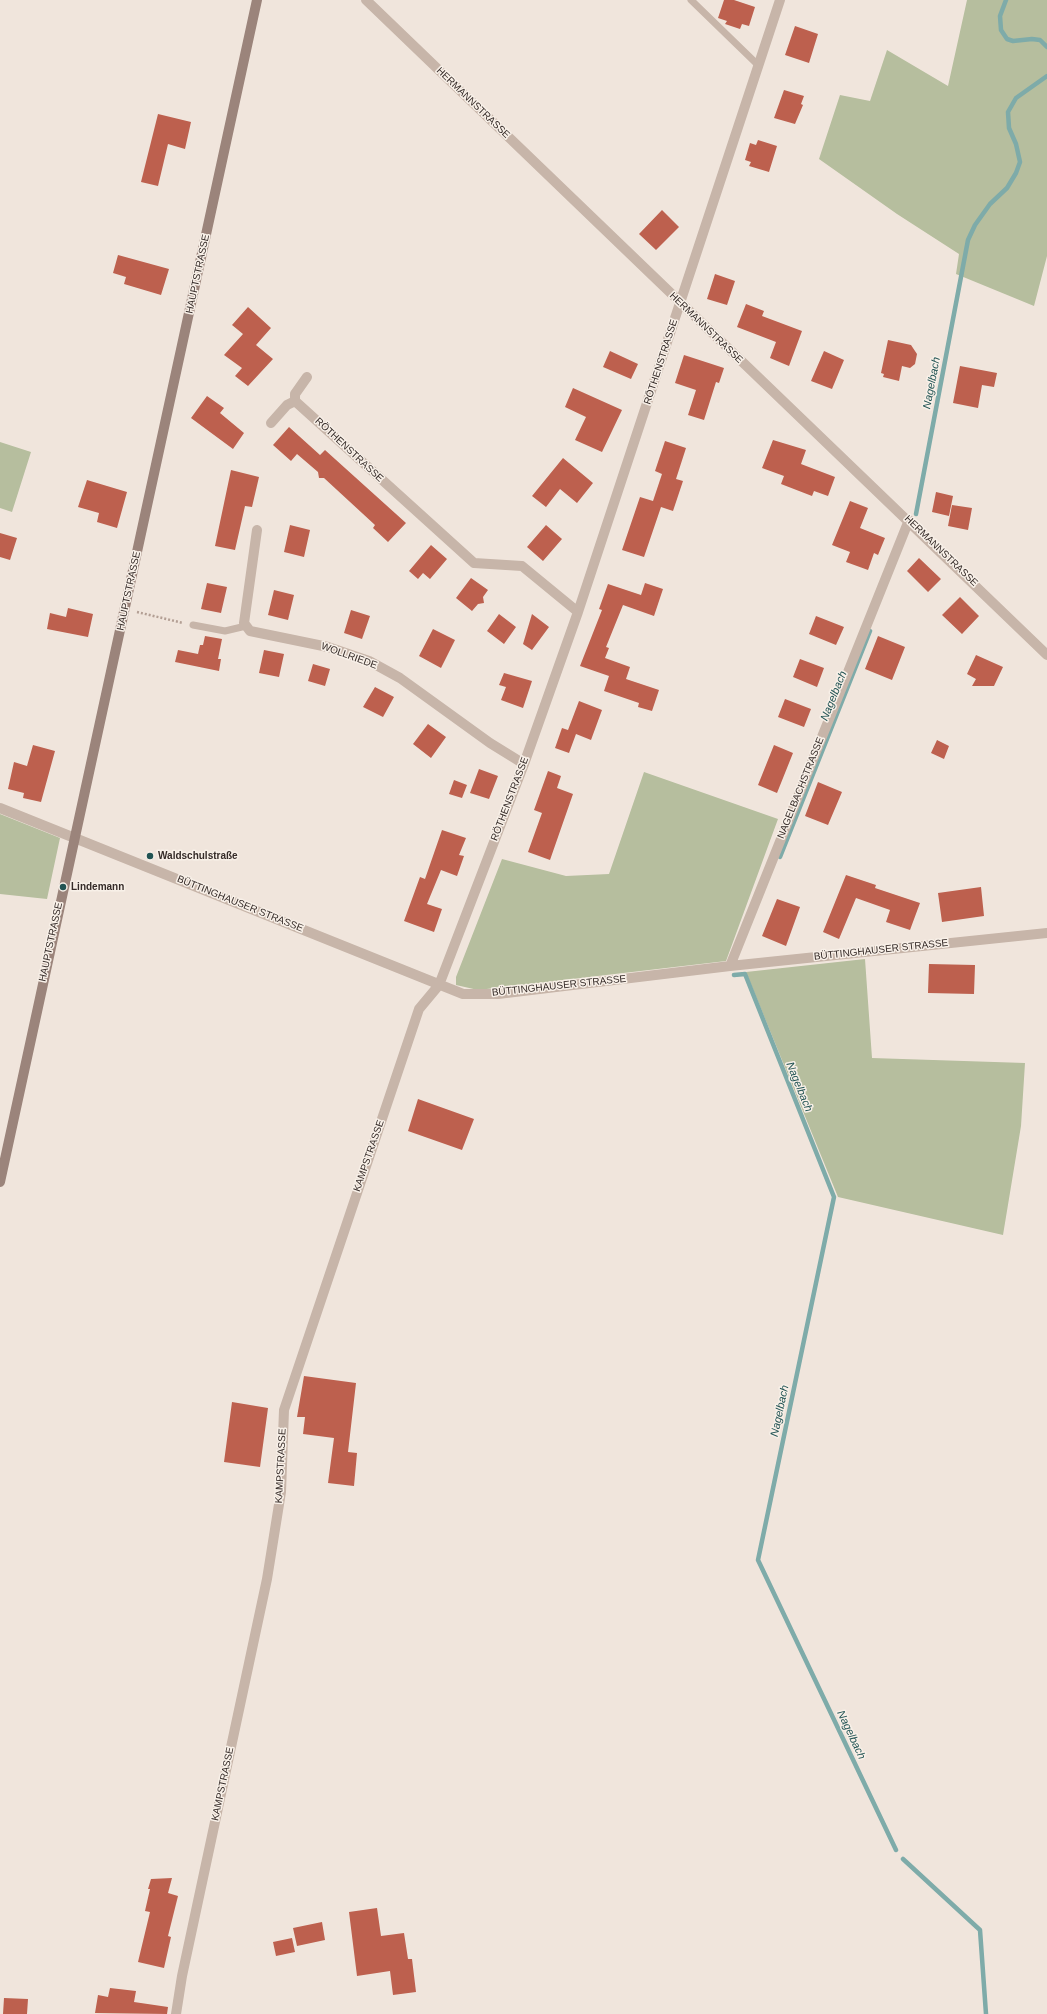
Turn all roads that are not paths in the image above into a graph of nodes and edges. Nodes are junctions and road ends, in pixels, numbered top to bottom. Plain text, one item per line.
1 (257, 0) edge
2 (366, 0) edge
3 (691, 0) edge
4 (780, 0) edge
5 (758, 65) junction
6 (680, 304) junction
7 (307, 377) dead end
8 (295, 401) junction
9 (272, 423) dead end
10 (908, 520) junction
11 (258, 530) dead end
12 (578, 612) junction
13 (193, 625) road end
14 (246, 626) junction
15 (1047, 655) edge
16 (524, 764) junction
17 (0, 808) edge
18 (74, 838) junction
19 (1047, 933) edge
20 (730, 966) junction
21 (439, 985) junction
22 (0, 1182) edge
23 (176, 2014) edge

1 - 18 main road, HAUPTSTRASSE
2 - 6 street, HERMANNSTRASSE
3 - 5 lane
4 - 5 street, RÖTHENSTRASSE
5 - 6 street, RÖTHENSTRASSE
6 - 10 street, HERMANNSTRASSE
6 - 12 street, RÖTHENSTRASSE
7 - 8 street
8 - 9 street
8 - 12 street, RÖTHENSTRASSE
10 - 15 street, HERMANNSTRASSE
10 - 20 street, NAGELBACHSTRASSE
11 - 14 street
12 - 16 street, RÖTHENSTRASSE
13 - 14 lane
14 - 16 street, WOLLRIEDE
16 - 21 street, RÖTHENSTRASSE
17 - 18 street
18 - 21 street, BÜTTINGHAUSER STRASSE
18 - 22 main road, HAUPTSTRASSE
19 - 20 street, BÜTTINGHAUSER STRASSE
20 - 21 street, BÜTTINGHAUSER STRASSE
21 - 23 street, KAMPSTRASSE

